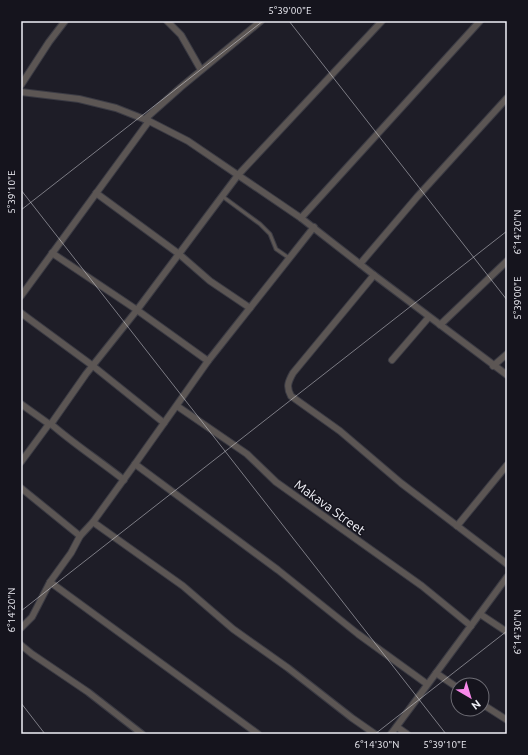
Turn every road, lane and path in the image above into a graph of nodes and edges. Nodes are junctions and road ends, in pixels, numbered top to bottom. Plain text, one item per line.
1 (65, 21) edge
2 (167, 21) edge
3 (261, 21) edge
4 (382, 21) edge
5 (480, 21) edge
6 (201, 70) junction
7 (21, 85) edge
8 (21, 92) edge
9 (507, 98) edge
10 (147, 120) junction
11 (238, 175) junction
12 (96, 193) junction
13 (222, 196) junction
14 (301, 218) junction
15 (314, 227) junction
16 (52, 254) junction
17 (179, 254) junction
18 (289, 258) junction
19 (507, 261) edge
20 (360, 264) junction
21 (374, 276) junction
22 (21, 296) edge
23 (250, 308) junction
24 (137, 310) junction
25 (21, 313) edge
26 (429, 317) junction
27 (440, 324) junction
28 (507, 354) edge
29 (392, 360) dead end
30 (208, 361) junction
31 (93, 366) junction
32 (494, 366) junction
33 (507, 375) edge
34 (21, 404) edge
35 (177, 406) junction
36 (164, 423) junction
37 (50, 424) junction
38 (21, 462) edge
39 (136, 464) junction
40 (507, 464) edge
41 (124, 480) junction
42 (21, 488) edge
43 (93, 522) junction
44 (457, 526) junction
45 (80, 536) junction
46 (507, 564) edge
47 (507, 577) edge
48 (50, 582) junction
49 (480, 614) junction
50 (471, 626) junction
51 (21, 628) edge
52 (507, 632) edge
53 (21, 645) edge
54 (436, 673) junction
55 (450, 683) edge
56 (427, 684) junction
57 (490, 709) edge
58 (507, 720) edge
59 (396, 727) junction
60 (142, 734) edge
61 (258, 734) edge
62 (375, 734) edge
63 (391, 734) edge
64 (407, 734) edge

1 - 7 street
2 - 6 street
3 - 6 street
4 - 11 street
5 - 14 street
6 - 10 street
8 - 10 street
9 - 20 street
10 - 11 street
10 - 12 street
11 - 13 street
11 - 14 street
12 - 16 street
12 - 17 street
13 - 17 street
13 - 18 lane
14 - 15 street
15 - 18 street
15 - 20 street
16 - 22 street
16 - 24 street
17 - 23 street
17 - 24 street
18 - 23 street
19 - 27 street
20 - 21 street
21 - 26 street
21 - 44 street
23 - 30 street
24 - 30 street
24 - 31 street
25 - 31 street
26 - 27 street
26 - 29 street
27 - 32 street
28 - 32 street
30 - 35 street
31 - 36 street
31 - 37 street
32 - 33 street
34 - 37 street
35 - 36 street
35 - 50 street, Makava Street
36 - 39 street
37 - 38 street
37 - 41 street
39 - 41 street
39 - 56 street
40 - 44 street
41 - 43 street
42 - 45 street
43 - 45 street
43 - 62 street
44 - 46 street
45 - 48 street
47 - 49 street
48 - 51 street
48 - 61 street
49 - 50 street
49 - 52 street
50 - 54 street
53 - 60 street
54 - 55 street
54 - 56 street
56 - 59 street
57 - 58 street
59 - 63 street
59 - 64 street

